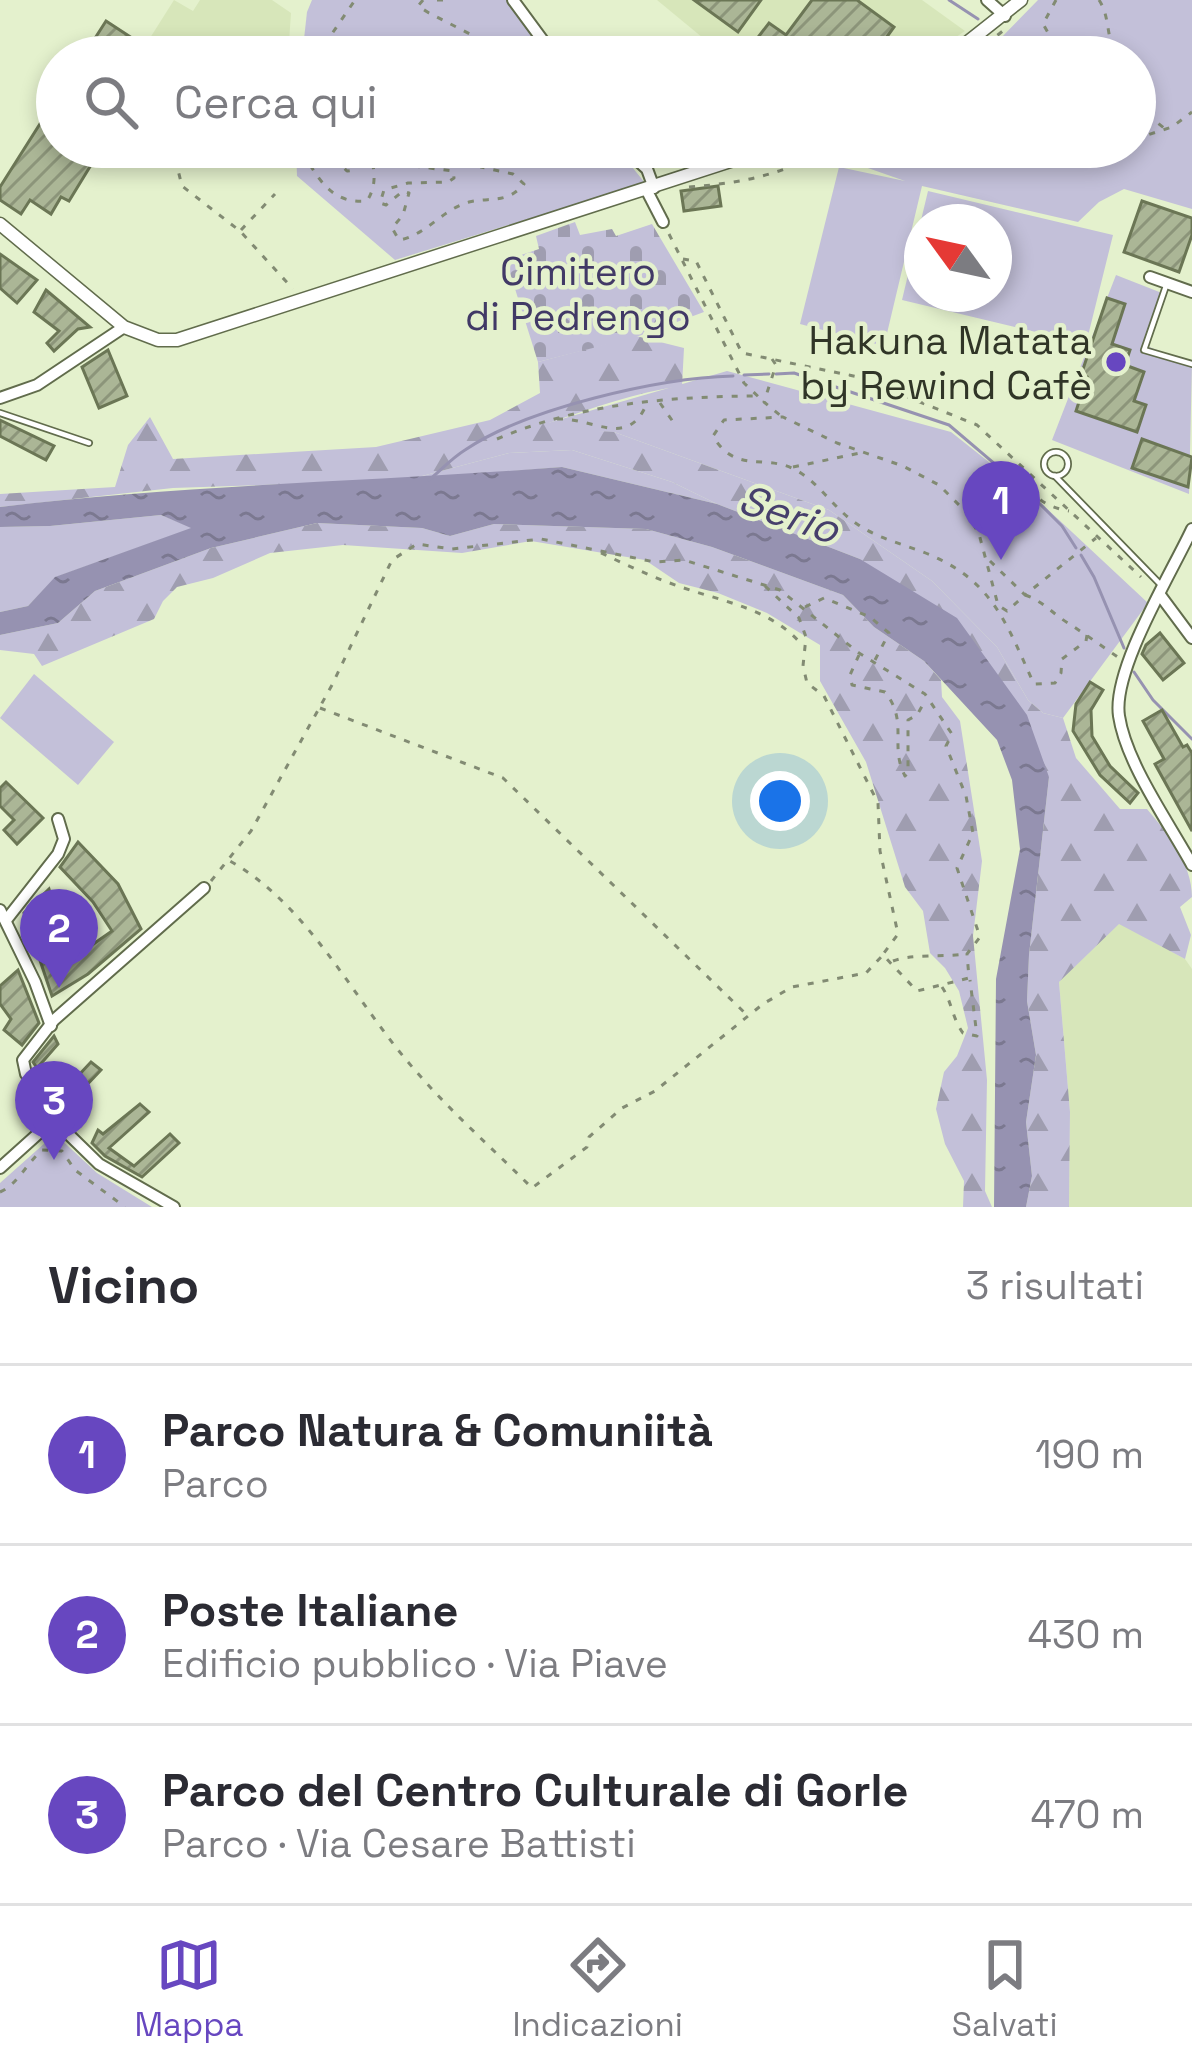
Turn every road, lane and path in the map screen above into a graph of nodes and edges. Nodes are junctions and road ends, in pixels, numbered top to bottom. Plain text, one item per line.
1 (355, 0) edge
2 (424, 0) edge
3 (513, 0) edge
4 (987, 0) edge
5 (1022, 0) edge
6 (1056, 0) edge
7 (1099, 0) edge
8 (1005, 16) junction
9 (330, 36) edge
10 (474, 36) edge
11 (540, 36) edge
12 (978, 36) edge
13 (1047, 36) edge
14 (1109, 36) edge
15 (1192, 112) edge
16 (1156, 122) edge
17 (1165, 130) junction
18 (1156, 133) edge
19 (178, 168) edge
20 (313, 168) edge
21 (374, 168) edge
22 (445, 168) edge
23 (486, 168) edge
24 (645, 168) edge
25 (713, 168) edge
26 (793, 168) edge
27 (678, 188) dead end
28 (650, 190) junction
29 (275, 194) dead end
30 (662, 222) joint
31 (0, 224) edge
32 (240, 231) junction
33 (683, 259) junction
34 (1150, 277) dead end
35 (1167, 283) junction
36 (292, 285) dead end
37 (1191, 287) edge
38 (124, 327) junction
39 (772, 358) junction
40 (1192, 364) edge
41 (753, 396) junction
42 (0, 398) edge
43 (657, 400) junction
44 (648, 401) junction
45 (764, 403) junction
46 (0, 413) edge
47 (783, 417) junction
48 (549, 419) junction
49 (676, 426) dead end
50 (497, 439) dead end
51 (89, 443) dead end
52 (865, 452) junction
53 (791, 467) junction
54 (1027, 471) junction
55 (1055, 476) junction
56 (1070, 512) junction
57 (1192, 529) edge
58 (1098, 537) junction
59 (594, 549) junction
60 (987, 557) junction
61 (1141, 578) dead end
62 (764, 585) junction
63 (1162, 591) junction
64 (1025, 595) junction
65 (998, 605) junction
66 (804, 608) junction
67 (1087, 635) junction
68 (1192, 638) edge
69 (805, 648) junction
70 (860, 653) junction
71 (1120, 659) dead end
72 (874, 662) junction
73 (927, 697) junction
74 (320, 708) junction
75 (58, 819) dead end
76 (230, 861) junction
77 (1192, 865) edge
78 (201, 891) joint
79 (3, 915) edge
80 (967, 954) junction
81 (883, 955) junction
82 (890, 963) junction
83 (969, 978) junction
84 (941, 985) junction
85 (748, 1017) junction
86 (51, 1026) junction
87 (59, 1125) junction
88 (0, 1168) edge
89 (0, 1192) edge
90 (125, 1207) edge
91 (175, 1207) edge

1 - 9 path
2 - 10 path
3 - 11 street
4 - 8 street
5 - 8 street
6 - 13 path
7 - 14 path
8 - 12 street
15 - 17 path
16 - 17 path
17 - 18 path
19 - 32 path
20 - 21 path
22 - 23 path
24 - 28 street
25 - 28 street
26 - 27 path
28 - 30 street
28 - 38 street
29 - 32 path
30 - 33 path
31 - 38 street
32 - 36 path
33 - 39 path
33 - 41 path
34 - 35 street
35 - 37 street
35 - 40 lane
38 - 42 street
39 - 45 path
39 - 54 path
41 - 43 path
41 - 45 path
43 - 44 path
43 - 49 path
44 - 48 path
44 - 48 path
45 - 47 path
46 - 51 lane
47 - 52 path
47 - 53 path
48 - 50 path
52 - 53 path
52 - 60 path
53 - 65 path
54 - 56 path
54 - 56 path
55 - 55 lane
55 - 63 lane
56 - 58 path
57 - 63 street
58 - 61 path
58 - 64 path
59 - 62 path
59 - 69 path
59 - 74 path
60 - 64 path
60 - 65 path
62 - 66 path
62 - 69 path
63 - 68 street
63 - 77 street
64 - 65 path
64 - 67 path
65 - 67 path
66 - 70 path
66 - 72 path
67 - 71 path
69 - 81 path
70 - 72 path
70 - 73 path
72 - 73 path
73 - 80 path
74 - 76 path
74 - 85 path
75 - 79 street
76 - 78 path
76 - 85 path
78 - 86 street
79 - 86 street
80 - 82 path
80 - 83 path
81 - 82 path
81 - 85 path
82 - 84 path
83 - 84 path
83 - 84 path
86 - 87 street
87 - 88 street
87 - 91 street
89 - 90 path

